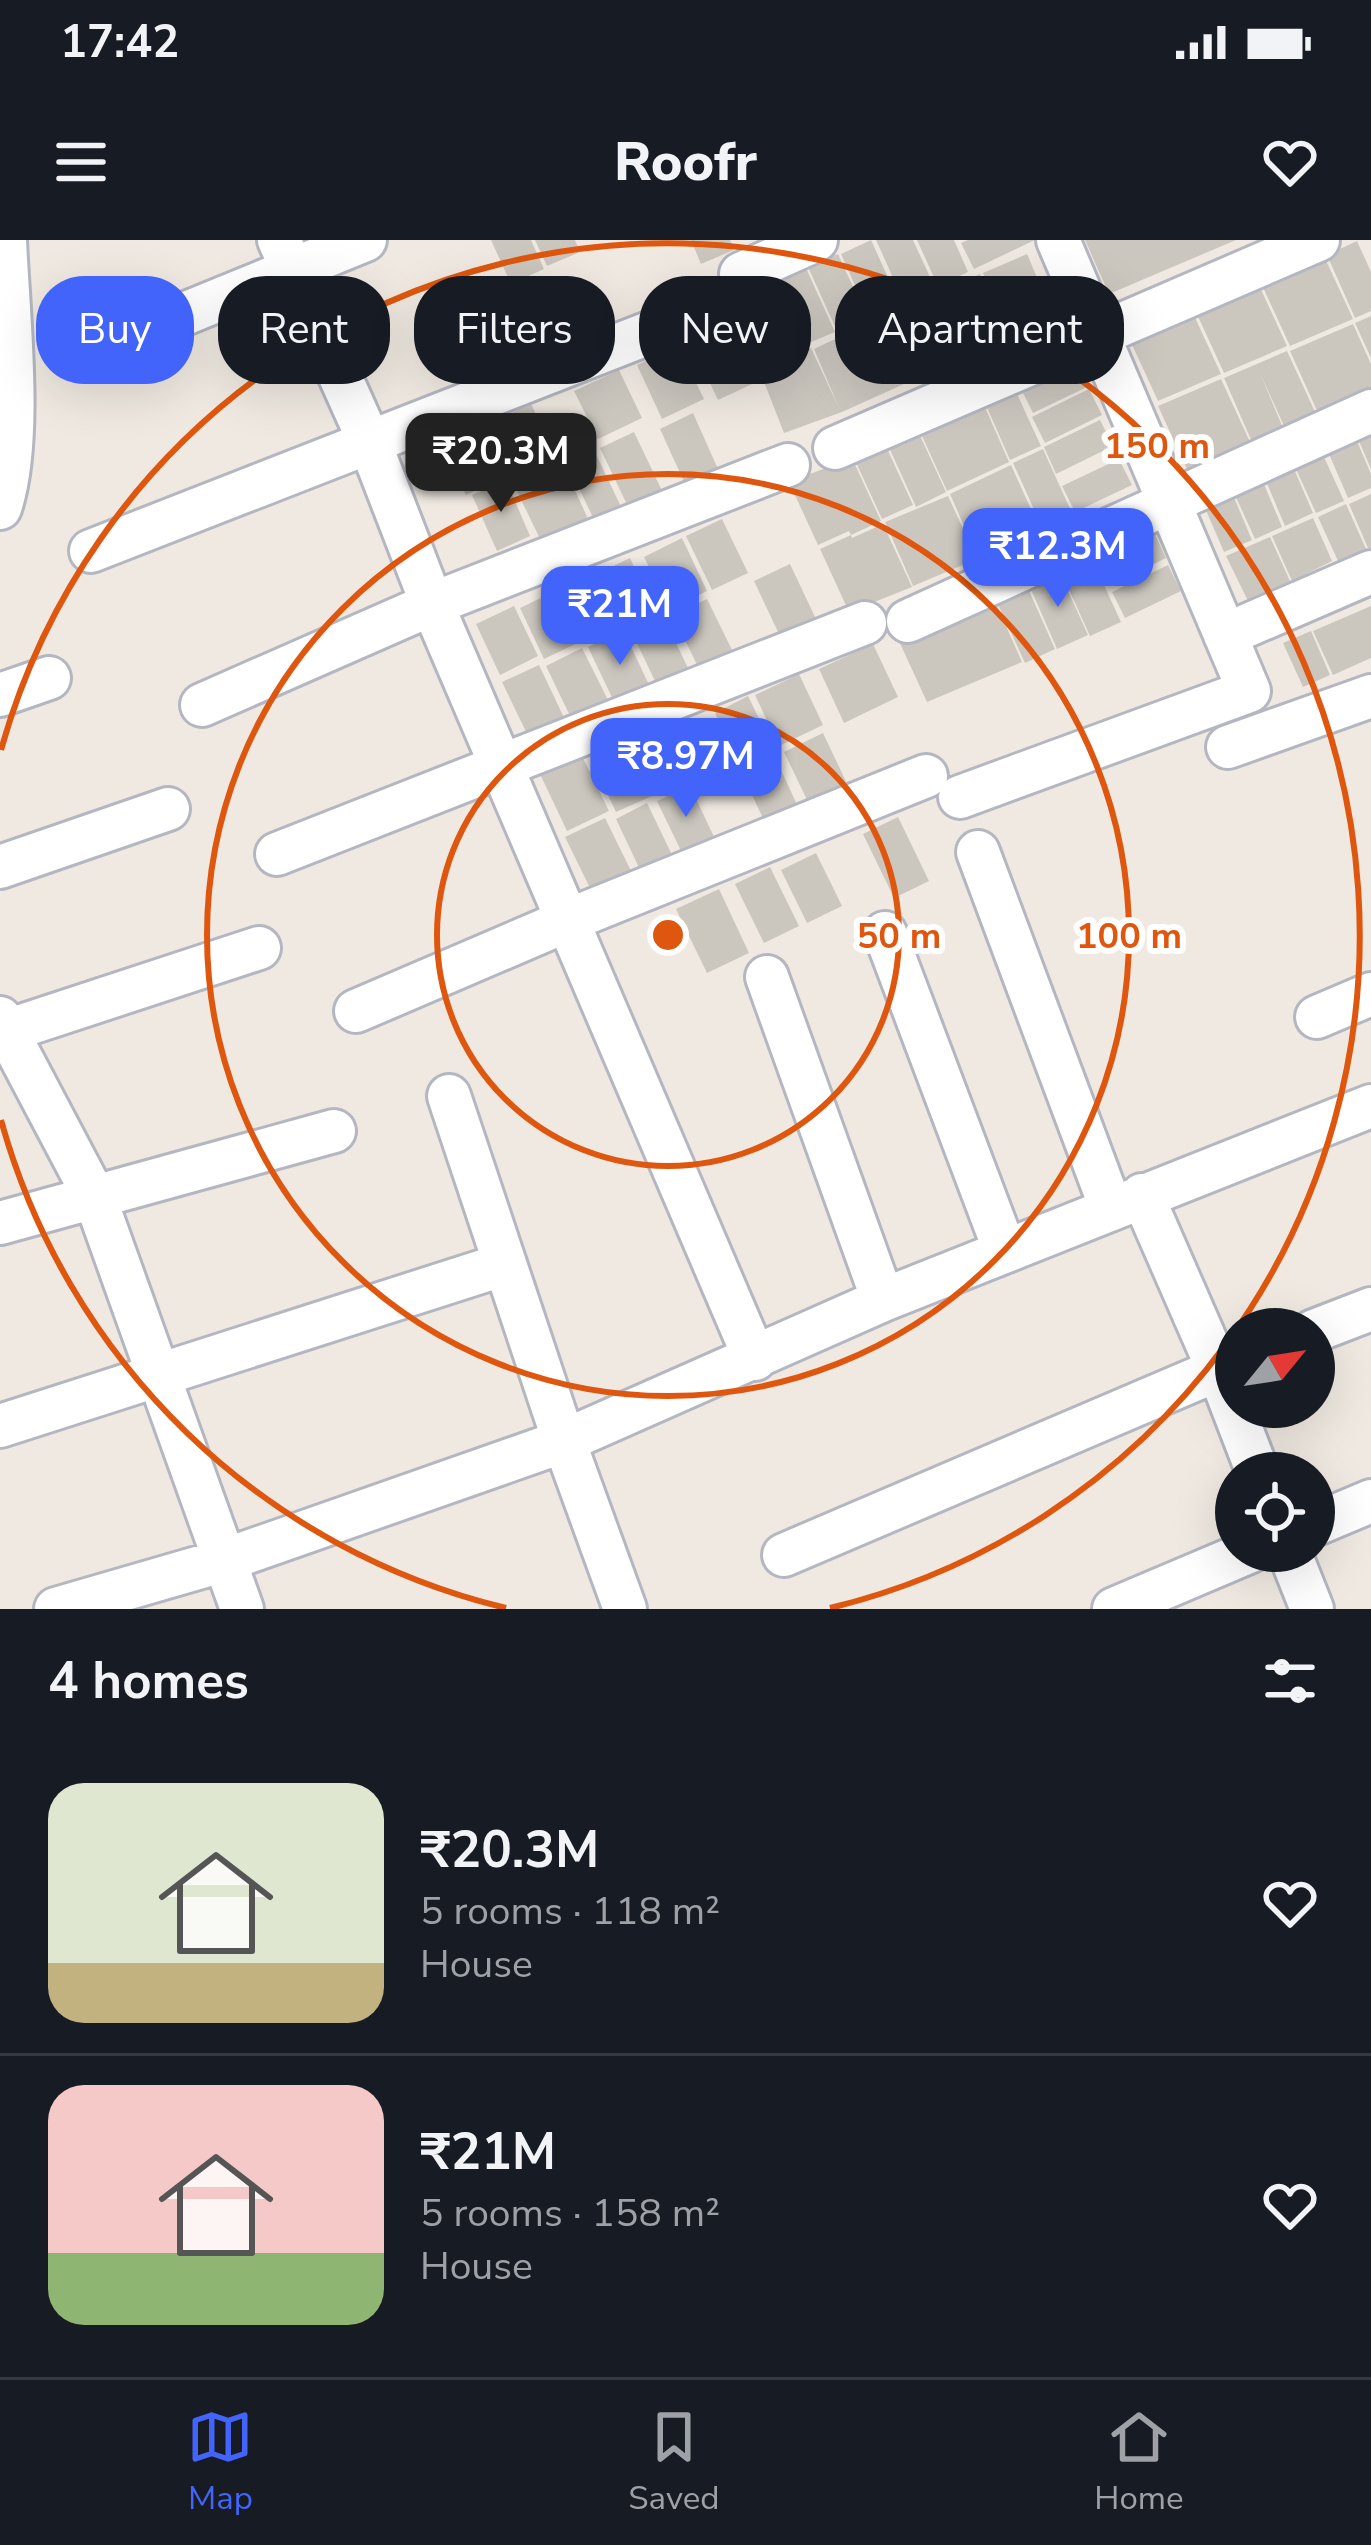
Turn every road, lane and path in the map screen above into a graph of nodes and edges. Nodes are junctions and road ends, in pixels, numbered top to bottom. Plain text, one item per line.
1 (5, 240) edge
2 (365, 240) edge
3 (816, 240) edge
4 (1058, 240) edge
5 (1318, 240) edge
6 (285, 254) edge
7 (1073, 276) edge
8 (194, 302) edge
9 (1124, 323) edge
10 (983, 384) edge
11 (1118, 384) edge
12 (1371, 411) edge
13 (369, 441) junction
14 (835, 448) dead end
15 (788, 465) dead end
16 (1169, 503) junction
17 (0, 508) edge
18 (91, 551) dead end
19 (1371, 572) edge
20 (433, 604) junction
21 (908, 621) dead end
22 (865, 623) dead end
23 (1226, 635) junction
24 (49, 678) dead end
25 (0, 695) edge
26 (1371, 696) edge
27 (202, 705) dead end
28 (1228, 747) dead end
29 (502, 769) junction
30 (168, 808) dead end
31 (979, 852) dead end
32 (277, 854) dead end
33 (0, 867) edge
34 (566, 921) junction
35 (885, 933) dead end
36 (260, 948) dead end
37 (767, 977) dead end
38 (1371, 994) edge
39 (356, 1011) dead end
40 (1317, 1017) dead end
41 (2, 1027) edge
42 (449, 1096) dead end
43 (1371, 1106) edge
44 (334, 1131) dead end
45 (95, 1198) junction
46 (1126, 1202) junction
47 (0, 1223) edge
48 (1005, 1251) junction
49 (505, 1264) junction
50 (883, 1300) junction
51 (1371, 1309) edge
52 (1335, 1323) edge
53 (1215, 1346) edge
54 (755, 1360) junction
55 (1215, 1370) edge
56 (160, 1374) junction
57 (0, 1426) edge
58 (564, 1441) junction
59 (1371, 1501) edge
60 (1335, 1516) edge
61 (784, 1555) dead end
62 (225, 1560) junction
63 (1215, 1566) edge
64 (1297, 1572) edge
65 (56, 1609) edge
66 (242, 1609) edge
67 (626, 1609) edge
68 (1114, 1609) edge
69 (1312, 1609) edge

1 - 17 street
2 - 6 street
3 - 13 street
4 - 7 street
5 - 9 street
6 - 8 street
6 - 13 street
10 - 14 street
11 - 16 street
12 - 16 street
13 - 18 street
13 - 20 street
15 - 20 street
16 - 21 street
16 - 23 street
19 - 23 street
20 - 27 street
20 - 29 street
22 - 29 street
23 - 34 street
24 - 25 street
26 - 28 street
29 - 32 street
29 - 34 street
30 - 33 street
31 - 46 street
34 - 39 street
34 - 54 street
35 - 48 street
36 - 41 street
37 - 50 street
38 - 40 street
41 - 45 street
42 - 49 street
43 - 46 street
44 - 45 street
45 - 47 street
45 - 56 street
46 - 48 street
46 - 53 street
48 - 50 street
49 - 56 street
49 - 58 street
50 - 54 street
51 - 52 street
54 - 58 street
55 - 61 street
56 - 57 street
56 - 62 street
58 - 62 street
58 - 67 street
59 - 60 street
62 - 65 street
62 - 66 street
63 - 68 street
64 - 69 street

